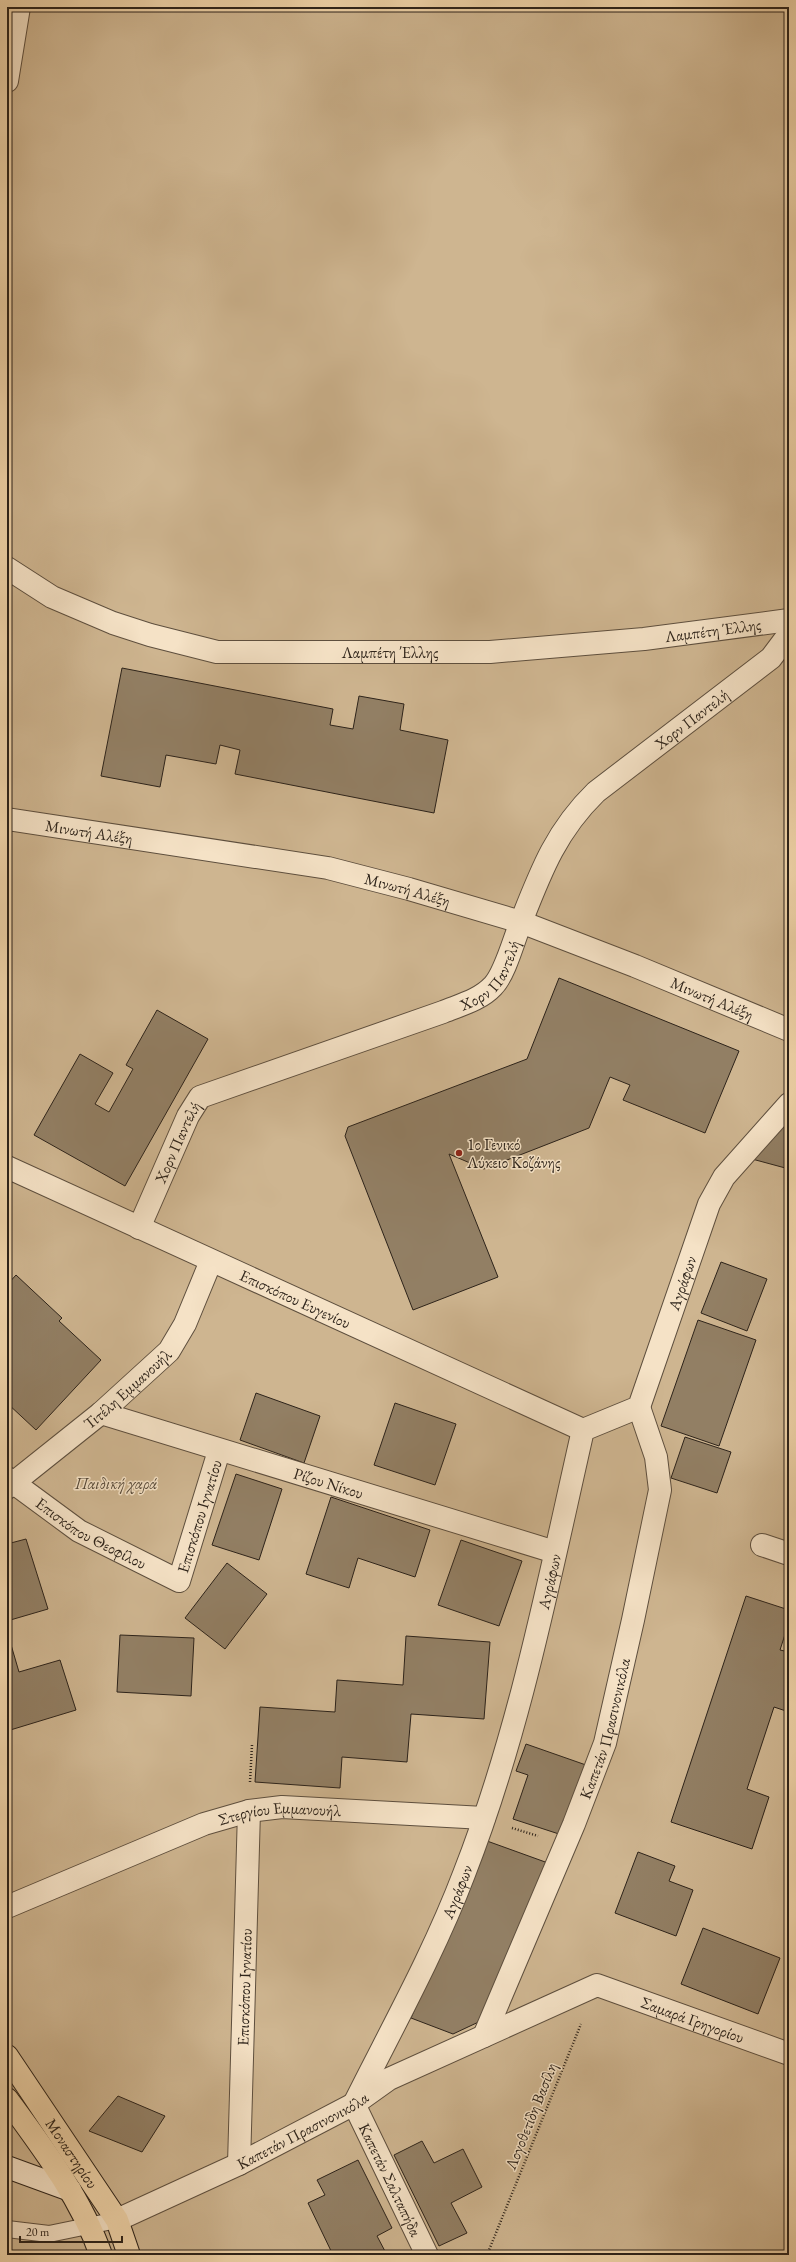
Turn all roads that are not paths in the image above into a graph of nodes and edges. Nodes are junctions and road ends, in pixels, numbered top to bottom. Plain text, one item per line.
1 (19, 7) edge
2 (7, 81) edge
3 (7, 568) edge
4 (789, 620) edge
5 (789, 634) edge
6 (7, 819) edge
7 (521, 922) junction
8 (789, 1030) edge
9 (789, 1104) edge
10 (7, 1168) edge
11 (139, 1228) junction
12 (211, 1261) junction
13 (639, 1408) junction
14 (101, 1413) junction
15 (583, 1430) junction
16 (219, 1451) junction
17 (9, 1483) edge
18 (762, 1545) dead end
19 (555, 1552) junction
20 (789, 1554) edge
21 (179, 1581) joint
22 (250, 1810) junction
23 (484, 1818) junction
24 (7, 1907) edge
25 (597, 1985) joint
26 (484, 2036) junction
27 (789, 2054) edge
28 (7, 2056) edge
29 (20, 2074) junction
30 (354, 2104) junction
31 (8, 2105) edge
32 (239, 2164) junction
33 (7, 2167) edge
34 (70, 2190) junction
35 (117, 2220) junction
36 (91, 2227) junction
37 (7, 2230) edge
38 (101, 2255) edge
39 (129, 2255) edge
40 (427, 2255) edge

1 - 2 street
3 - 4 street, Λαμπέτη Έλλης
5 - 7 street, Χορν Παντελή
6 - 7 street, Μινωτή Αλέξη
7 - 8 street, Μινωτή Αλέξη
7 - 11 street, Χορν Παντελή
9 - 13 street, Αγράφων
10 - 11 street, Επισκόπου Ευγενίου
11 - 12 street, Επισκόπου Ευγενίου
12 - 14 street, Τιτέλη Εμμανουήλ
12 - 15 street, Επισκόπου Ευγενίου
13 - 15 street
13 - 26 street, Καπετάν Πρασινονικόλα
14 - 16 street, Ρίζου Νίκου
14 - 17 street, Τιτέλη Εμμανουήλ
15 - 19 street, Αγράφων
16 - 19 street, Ρίζου Νίκου
16 - 21 street, Επισκόπου Ιγνατίου
17 - 21 street, Επισκόπου Θεοφίλου
18 - 20 street
19 - 23 street, Αγράφων
22 - 23 street, Στεργίου Εμμανουήλ
22 - 24 street, Στεργίου Εμμανουήλ
22 - 32 street, Επισκόπου Ιγνατίου
23 - 30 street, Αγράφων
25 - 26 street, Καπετάν Πρασινονικόλα
25 - 27 street, Σαμαρά Γρηγορίου
26 - 30 street, Καπετάν Πρασινονικόλα
28 - 29 main road, Μοναστηρίου
29 - 31 main road
29 - 35 main road, Μοναστηρίου
30 - 32 street, Καπετάν Πρασινονικόλα
30 - 40 street, Καπετάν Σαλταπήδα
31 - 34 main road, Μοναστηρίου
32 - 35 street, Καπετάν Πρασινονικόλα
33 - 34 street
34 - 36 main road, Μοναστηρίου
35 - 36 lane
35 - 39 main road, Μοναστηρίου
36 - 37 lane
36 - 38 main road, Μοναστηρίου

